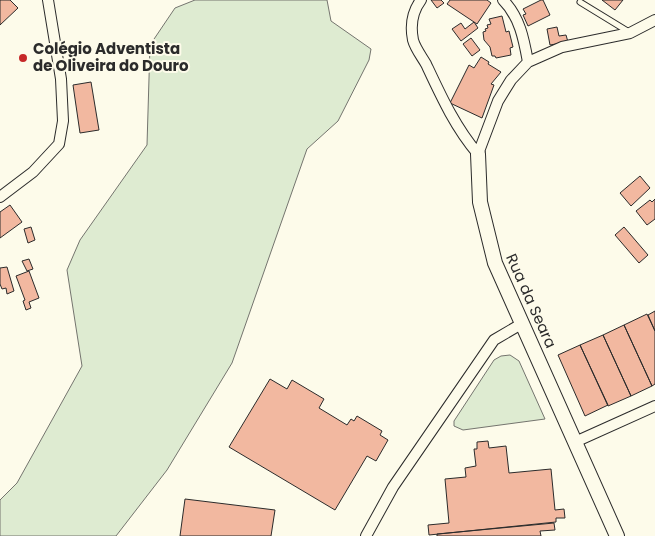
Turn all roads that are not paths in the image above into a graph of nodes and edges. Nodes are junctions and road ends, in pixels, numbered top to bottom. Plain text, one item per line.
1 (48, 0) edge
2 (421, 0) edge
3 (503, 0) edge
4 (580, 2) dead end
5 (655, 20) edge
6 (630, 32) junction
7 (528, 62) junction
8 (478, 154) junction
9 (0, 197) edge
10 (523, 323) junction
11 (655, 406) edge
12 (576, 442) junction
13 (366, 536) edge
14 (617, 536) edge

1 - 9 street
2 - 8 street
3 - 7 street
4 - 6 lane
5 - 6 street, Rua da Seara
6 - 7 street, Rua da Seara
7 - 8 street, Rua da Seara
8 - 10 street, Rua da Seara
10 - 12 street, Rua da Seara
10 - 13 street
11 - 12 street
12 - 14 street, Rua da Seara

